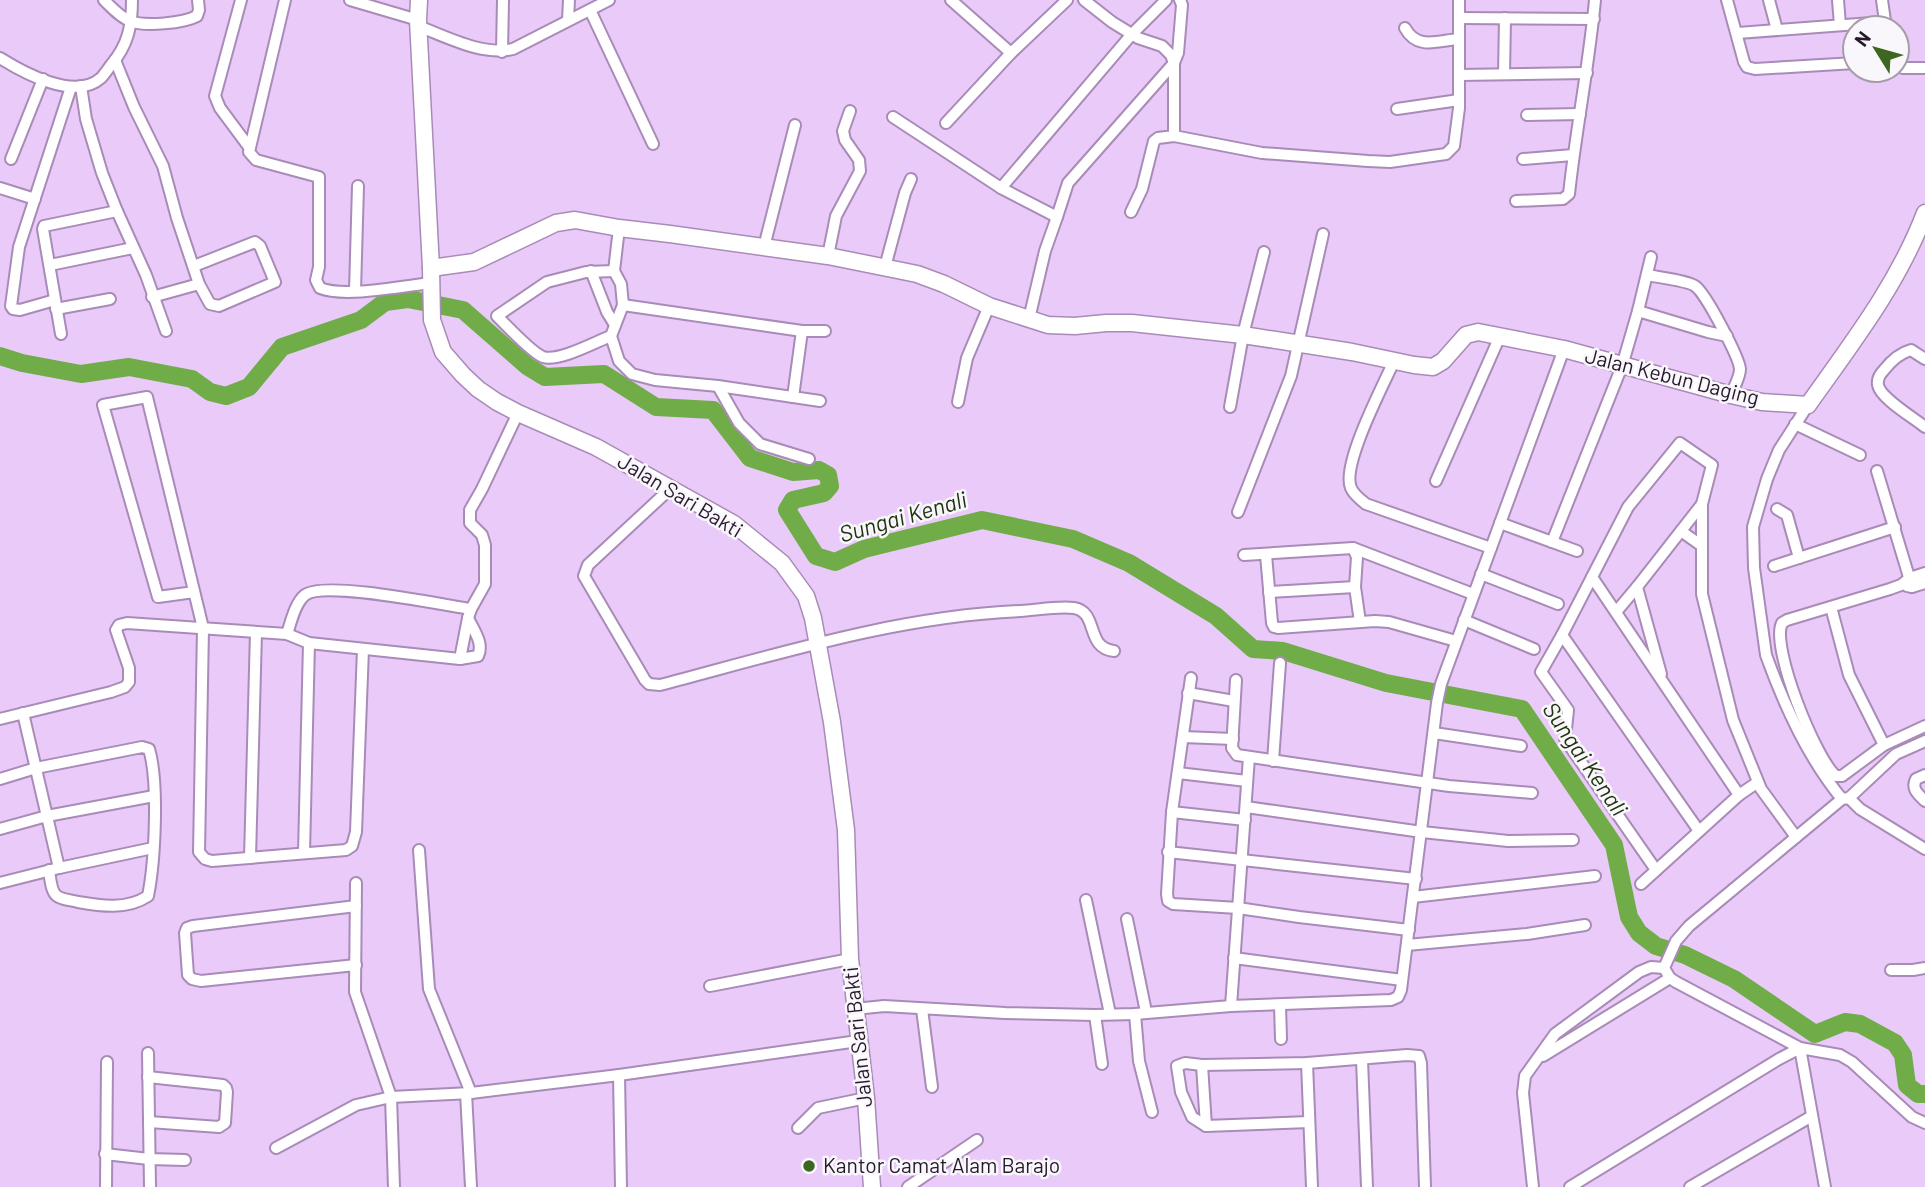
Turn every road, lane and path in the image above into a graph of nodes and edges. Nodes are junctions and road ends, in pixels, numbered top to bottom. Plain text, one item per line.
1 (104, 0) edge
2 (132, 0) edge
3 (198, 0) edge
4 (242, 0) edge
5 (285, 0) edge
6 (350, 0) edge
7 (419, 0) edge
8 (503, 0) edge
9 (569, 0) edge
10 (610, 0) edge
11 (951, 0) edge
12 (1067, 0) edge
13 (1084, 0) edge
14 (1166, 0) edge
15 (1180, 0) edge
16 (1459, 0) edge
17 (1595, 0) edge
18 (1727, 0) edge
19 (1769, 0) edge
20 (1838, 0) edge
21 (590, 10) junction
22 (1459, 18) junction
23 (1505, 18) junction
24 (1594, 19) junction
25 (568, 20) junction
26 (132, 22) junction
27 (418, 23) junction
28 (1840, 25) joint
29 (1405, 28) dead end
30 (1777, 30) junction
31 (1738, 33) junction
32 (1132, 34) junction
33 (1458, 39) junction
34 (502, 52) junction
35 (1011, 53) junction
36 (0, 58) edge
37 (115, 60) junction
38 (1174, 63) junction
39 (1841, 65) edge
40 (1587, 73) junction
41 (1504, 74) junction
42 (1459, 75) junction
43 (43, 79) junction
44 (76, 87) junction
45 (1459, 100) junction
46 (1396, 109) dead end
47 (850, 111) dead end
48 (1580, 114) junction
49 (1527, 115) dead end
50 (893, 117) dead end
51 (946, 123) dead end
52 (796, 125) dead end
53 (1174, 136) junction
54 (653, 144) dead end
55 (249, 147) junction
56 (1573, 155) junction
57 (11, 159) dead end
58 (1523, 159) dead end
59 (911, 179) dead end
60 (358, 186) dead end
61 (0, 188) edge
62 (1001, 188) junction
63 (35, 199) junction
64 (1516, 201) dead end
65 (117, 211) junction
66 (1131, 212) dead end
67 (1925, 213) edge
68 (1057, 217) junction
69 (619, 228) junction
70 (1324, 234) dead end
71 (764, 247) junction
72 (133, 248) junction
73 (1264, 253) dead end
74 (828, 256) junction
75 (1651, 257) dead end
76 (50, 265) junction
77 (194, 266) junction
78 (885, 267) junction
79 (591, 271) junction
80 (614, 271) junction
81 (1647, 275) junction
82 (431, 281) junction
83 (199, 284) junction
84 (355, 291) junction
85 (152, 297) junction
86 (110, 299) dead end
87 (56, 304) junction
88 (623, 306) junction
89 (989, 306) junction
90 (1638, 311) junction
91 (1029, 319) junction
92 (166, 331) dead end
93 (613, 331) junction
94 (802, 331) junction
95 (825, 331) dead end
96 (61, 334) dead end
97 (1243, 335) junction
98 (1500, 336) junction
99 (1727, 336) junction
100 (1298, 344) junction
101 (1564, 349) junction
102 (1925, 359) edge
103 (1394, 361) junction
104 (1622, 366) junction
105 (718, 386) junction
106 (1731, 395) junction
107 (793, 397) junction
108 (820, 401) dead end
109 (958, 402) dead end
110 (1808, 405) junction
111 (1230, 407) dead end
112 (518, 413) junction
113 (1795, 424) junction
114 (1925, 427) edge
115 (1860, 455) dead end
116 (809, 459) dead end
117 (1877, 471) dead end
118 (1436, 481) dead end
119 (671, 488) junction
120 (1702, 504) junction
121 (1777, 509) dead end
122 (1238, 512) dead end
123 (1500, 523) junction
124 (1895, 527) junction
125 (1681, 531) junction
126 (1552, 542) junction
127 (1702, 546) junction
128 (1353, 548) junction
129 (1491, 548) junction
130 (1577, 551) dead end
131 (1244, 555) dead end
132 (1266, 555) junction
133 (1799, 558) junction
134 (1774, 565) dead end
135 (1925, 573) edge
136 (1481, 574) junction
137 (1592, 577) junction
138 (1908, 583) junction
139 (1925, 583) edge
140 (1355, 587) junction
141 (1637, 587) junction
142 (194, 592) junction
143 (1269, 592) junction
144 (1473, 594) junction
145 (1558, 604) dead end
146 (1831, 607) junction
147 (1616, 612) junction
148 (469, 614) junction
149 (1464, 620) junction
150 (1360, 622) junction
151 (203, 628) junction
152 (256, 632) junction
153 (287, 634) junction
154 (1562, 635) junction
155 (1456, 641) junction
156 (309, 643) junction
157 (817, 643) junction
158 (363, 649) junction
159 (1534, 649) dead end
160 (1114, 651) dead end
161 (460, 659) junction
162 (1280, 663) dead end
163 (1191, 678) dead end
164 (1236, 680) dead end
165 (1663, 683) junction
166 (1188, 693) junction
167 (1234, 701) junction
168 (23, 713) junction
169 (0, 719) edge
170 (1925, 726) edge
171 (1434, 733) junction
172 (1182, 737) junction
173 (1233, 739) junction
174 (1925, 741) edge
175 (1884, 745) junction
176 (1521, 746) dead end
177 (1249, 757) junction
178 (1273, 761) junction
179 (36, 768) junction
180 (1178, 773) junction
181 (1925, 775) edge
182 (0, 779) edge
183 (1247, 781) junction
184 (1758, 782) junction
185 (1427, 783) junction
186 (1532, 793) dead end
187 (1739, 795) junction
188 (154, 796) junction
189 (1845, 799) junction
190 (1925, 801) edge
191 (1246, 807) junction
192 (1172, 812) junction
193 (47, 816) junction
194 (1245, 820) junction
195 (0, 829) edge
196 (1699, 831) junction
197 (1422, 832) junction
198 (1796, 837) junction
199 (1573, 840) dead end
200 (153, 848) junction
201 (1925, 849) edge
202 (419, 850) dead end
203 (1168, 852) junction
204 (304, 853) junction
205 (250, 858) junction
206 (1242, 860) junction
207 (54, 869) junction
208 (1656, 870) junction
209 (1595, 876) dead end
210 (1416, 879) junction
211 (0, 883) edge
212 (356, 883) dead end
213 (1641, 884) dead end
214 (1413, 897) junction
215 (1086, 900) dead end
216 (356, 906) junction
217 (1238, 908) junction
218 (1127, 919) dead end
219 (1585, 925) dead end
220 (1409, 930) junction
221 (1406, 945) junction
222 (1234, 958) junction
223 (850, 959) junction
224 (1665, 964) junction
225 (356, 965) junction
226 (1925, 968) edge
227 (1891, 970) dead end
228 (1670, 978) junction
229 (1402, 980) junction
230 (710, 986) dead end
231 (1280, 1005) junction
232 (1231, 1006) junction
233 (855, 1009) junction
234 (922, 1009) junction
235 (1140, 1013) junction
236 (1110, 1014) junction
237 (1096, 1015) junction
238 (1281, 1040) dead end
239 (858, 1041) junction
240 (1800, 1048) junction
241 (148, 1053) dead end
242 (1362, 1060) junction
243 (1538, 1060) junction
244 (107, 1062) dead end
245 (1307, 1063) junction
246 (1102, 1064) dead end
247 (1202, 1065) junction
248 (619, 1075) junction
249 (148, 1077) junction
250 (932, 1087) dead end
251 (469, 1093) junction
252 (391, 1097) junction
253 (866, 1098) junction
254 (1152, 1112) dead end
255 (1812, 1116) junction
256 (149, 1122) junction
257 (1309, 1122) junction
258 (1925, 1123) edge
259 (1206, 1126) junction
260 (798, 1128) dead end
261 (977, 1140) dead end
262 (276, 1148) dead end
263 (105, 1154) junction
264 (149, 1159) junction
265 (185, 1160) dead end
266 (1574, 1186) edge
267 (106, 1187) edge
268 (150, 1187) edge
269 (394, 1187) edge
270 (471, 1187) edge
271 (621, 1187) edge
272 (872, 1187) edge
273 (908, 1187) edge
274 (1312, 1187) edge
275 (1367, 1187) edge
276 (1425, 1187) edge
277 (1533, 1187) edge
278 (1690, 1187) edge
279 (1825, 1187) edge

1 - 26 street
2 - 26 street
3 - 26 street
4 - 55 street
5 - 55 street
6 - 27 street
7 - 27 street, Jalan Sari Bakti
8 - 34 street
9 - 25 street
10 - 21 street
11 - 35 street
12 - 35 street
13 - 32 street
14 - 32 street
15 - 38 street
16 - 22 street
17 - 24 street
18 - 31 street
19 - 30 street
20 - 28 street
21 - 25 street
21 - 54 street
22 - 23 street
22 - 33 street
23 - 24 street
23 - 41 street
24 - 40 street
25 - 34 street
26 - 37 street
27 - 34 street
27 - 82 street, Jalan Sari Bakti
28 - 30 street
29 - 33 street
30 - 31 street
31 - 39 street
32 - 38 street
32 - 62 street
33 - 42 street
35 - 51 street
36 - 43 street
37 - 44 street
37 - 77 street
38 - 53 street
38 - 68 street
40 - 41 street
40 - 48 street
41 - 42 street
42 - 45 street
43 - 44 street
43 - 57 street
44 - 63 street
44 - 65 street
45 - 46 street
45 - 53 street
47 - 74 street
48 - 49 street
48 - 56 street
50 - 62 street
52 - 71 street
53 - 66 street
55 - 84 street
56 - 58 street
56 - 64 street
59 - 78 street
60 - 84 street
61 - 63 street
62 - 68 street
63 - 87 street
65 - 72 street
65 - 76 street
67 - 110 street
68 - 91 street
69 - 71 street
69 - 80 street
69 - 82 street
70 - 100 street
71 - 74 street
72 - 76 street
72 - 85 street
73 - 97 street
74 - 78 street
75 - 81 street
76 - 87 street
77 - 83 street
77 - 83 street
78 - 89 street
79 - 80 street
79 - 93 street
79 - 93 street
80 - 88 street
81 - 90 street
81 - 99 street
82 - 84 street
82 - 112 street, Jalan Sari Bakti
83 - 85 street
85 - 92 street
86 - 87 street
87 - 96 street
88 - 93 street
88 - 94 street
89 - 91 street
89 - 109 street
90 - 99 street
90 - 104 street
91 - 97 street
93 - 105 street
94 - 95 street
94 - 107 street
97 - 100 street
97 - 111 street
98 - 101 street, Jalan Kebun Daging
98 - 103 street, Jalan Kebun Daging
98 - 118 street
99 - 106 street
100 - 103 street
100 - 122 street
101 - 104 street, Jalan Kebun Daging
101 - 123 street
102 - 114 street
103 - 129 street
104 - 106 street, Jalan Kebun Daging
104 - 126 street
105 - 107 street
105 - 116 street
106 - 110 street, Jalan Kebun Daging
107 - 108 street
110 - 113 street
112 - 119 street, Jalan Sari Bakti
112 - 148 street
113 - 115 street
113 - 189 street
117 - 124 street
119 - 157 street, Jalan Sari Bakti
119 - 157 street
120 - 125 street
120 - 127 street
120 - 137 street
121 - 133 street
123 - 126 street
123 - 129 street
124 - 133 street
124 - 138 street
125 - 127 street
125 - 141 street
126 - 130 street
127 - 184 street
128 - 132 street
128 - 140 street
128 - 144 street
129 - 136 street
131 - 132 street
132 - 143 street
133 - 134 street
135 - 138 street
136 - 144 street
136 - 145 street
137 - 147 street
137 - 154 street
138 - 139 street
138 - 146 street
140 - 143 street
140 - 150 street
141 - 147 street
141 - 165 street
142 - 142 street
142 - 151 street
143 - 150 street
144 - 149 street
146 - 175 street
146 - 175 street
147 - 165 street
148 - 153 street
148 - 161 street
148 - 161 street
149 - 155 street
149 - 159 street
150 - 155 street
151 - 152 street
151 - 168 street
151 - 205 street
152 - 153 street
152 - 205 street
153 - 156 street
154 - 196 street
154 - 208 street
155 - 171 street
156 - 158 street
156 - 204 street
157 - 160 street
157 - 223 street, Jalan Sari Bakti
158 - 161 street
158 - 204 street
162 - 178 street
163 - 166 street
164 - 167 street
165 - 187 street
166 - 167 street
166 - 172 street
167 - 173 street
168 - 169 street
168 - 179 street
170 - 175 street
171 - 176 street
171 - 185 street
172 - 173 street
172 - 180 street
173 - 177 street
174 - 189 street
177 - 178 street
177 - 183 street
178 - 185 street
179 - 182 street
179 - 188 street
179 - 193 street
180 - 183 street
180 - 192 street
181 - 190 street
183 - 191 street
184 - 187 street
184 - 198 street
185 - 186 street
185 - 197 street
187 - 196 street
188 - 193 street
188 - 200 street
189 - 198 street
189 - 201 street
191 - 194 street
191 - 197 street
192 - 194 street
192 - 203 street
193 - 195 street
193 - 207 street
194 - 206 street
196 - 208 street
197 - 199 street
197 - 210 street
198 - 224 street
200 - 207 street
200 - 207 street
202 - 251 street
203 - 206 street
203 - 217 street
204 - 205 street
206 - 210 street
206 - 217 street
207 - 211 street
208 - 213 street
209 - 214 street
210 - 214 street
212 - 216 street
214 - 220 street
215 - 236 street
216 - 225 street
216 - 225 street
217 - 220 street
217 - 222 street
218 - 235 street
219 - 221 street
220 - 221 street
221 - 229 street
222 - 229 street
222 - 232 street
223 - 230 street
223 - 233 street, Jalan Sari Bakti
224 - 228 street
224 - 243 street
225 - 252 street
226 - 227 street
228 - 240 street
228 - 243 street
229 - 231 street
231 - 232 street
231 - 238 street
232 - 235 street
233 - 234 street
233 - 239 street, Jalan Sari Bakti
234 - 237 street
234 - 250 street
235 - 236 street
235 - 254 street
236 - 237 street
237 - 246 street
239 - 248 street
239 - 253 street, Jalan Sari Bakti
240 - 255 street
240 - 258 street
240 - 266 street
241 - 249 street
242 - 245 street
242 - 275 street
242 - 276 street
243 - 277 street
244 - 263 street
245 - 247 street
245 - 257 street
247 - 259 street
247 - 259 street
248 - 251 street
248 - 271 street
249 - 256 street
249 - 256 street
251 - 252 street
251 - 270 street
252 - 262 street
252 - 269 street
253 - 260 street
253 - 272 street, Jalan Sari Bakti
255 - 278 street
255 - 279 street
256 - 264 street
257 - 259 street
257 - 274 street
261 - 273 street
263 - 264 street
263 - 267 street
264 - 265 street
264 - 268 street

